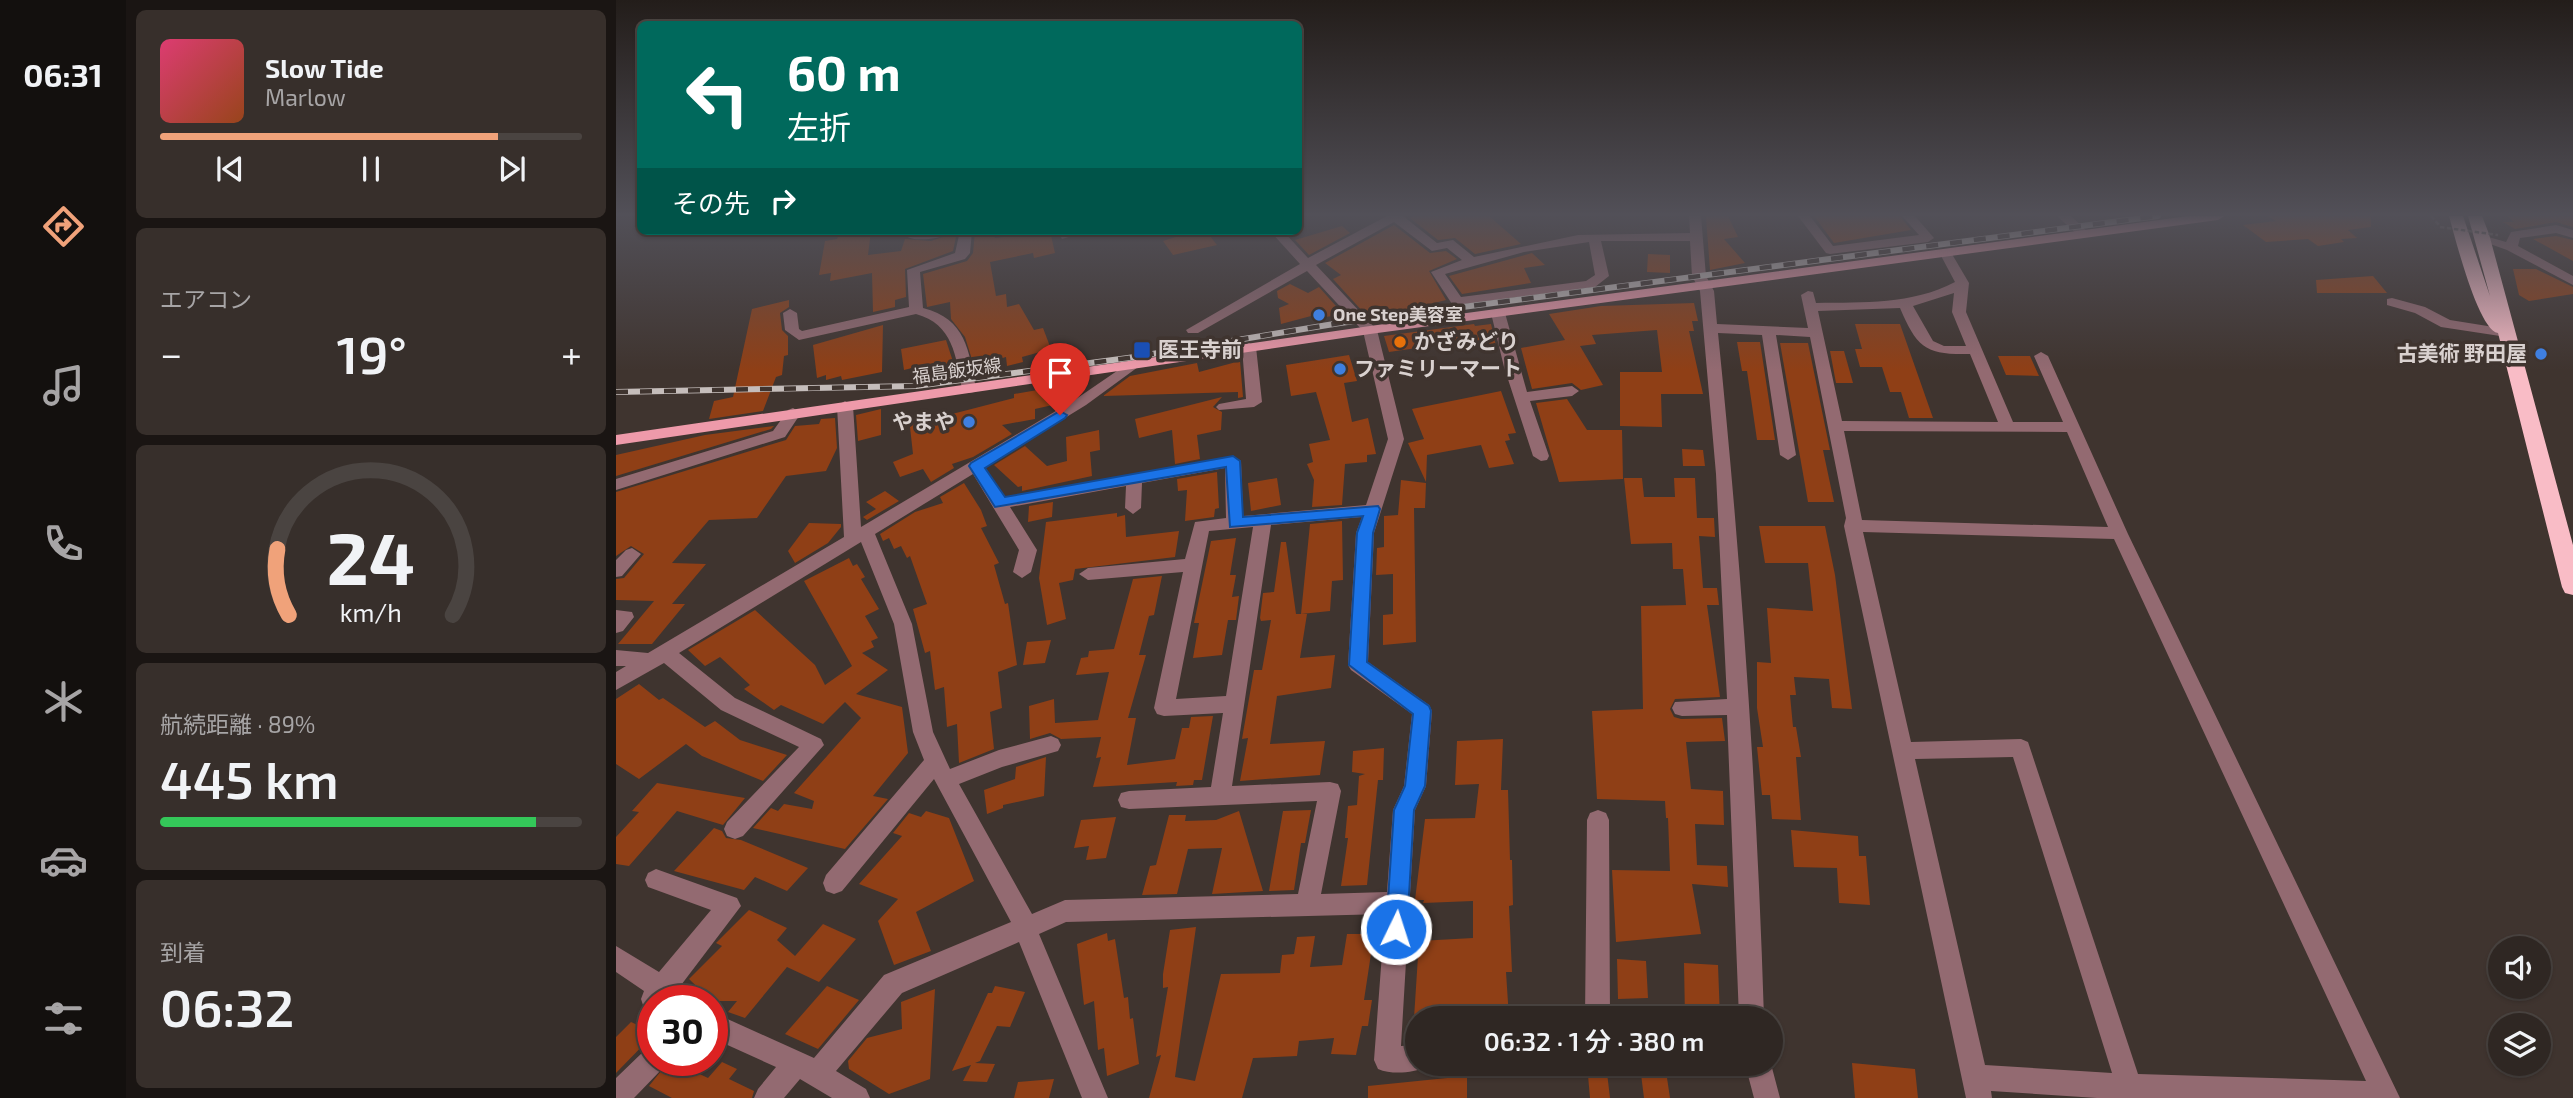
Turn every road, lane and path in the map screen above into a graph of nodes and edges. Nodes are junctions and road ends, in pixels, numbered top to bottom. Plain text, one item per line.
1 (925, 267) edge
2 (1303, 267) edge
3 (1312, 267) edge
4 (1454, 267) edge
5 (1600, 267) edge
6 (1698, 267) edge
7 (1830, 267) edge
8 (1953, 267) edge
9 (2468, 267) edge
10 (2497, 267) edge
11 (2548, 267) edge
12 (2573, 281) edge
13 (1962, 283) junction
14 (1703, 284) junction
15 (2392, 302) dead end
16 (1905, 303) junction
17 (916, 310) junction
18 (790, 313) dead end
19 (1498, 313) junction
20 (1709, 328) junction
21 (1193, 330) dead end
22 (1370, 330) junction
23 (1768, 331) junction
24 (2500, 332) junction
25 (1815, 333) junction
26 (1249, 348) junction
27 (1973, 349) junction
28 (2041, 356) dead end
29 (2512, 358) junction
30 (1133, 364) junction
31 (969, 389) junction
32 (1572, 391) dead end
33 (1522, 397) junction
34 (845, 406) junction
35 (1224, 407) dead end
36 (793, 413) junction
37 (2007, 425) junction
38 (1835, 426) junction
39 (2073, 427) junction
40 (616, 440) edge
41 (1788, 455) dead end
42 (1541, 456) dead end
43 (976, 466) junction
44 (1134, 479) junction
45 (616, 485) edge
46 (1001, 503) junction
47 (1133, 508) dead end
48 (1373, 509) junction
49 (1263, 520) junction
50 (1235, 523) junction
51 (1853, 526) junction
52 (2120, 533) junction
53 (859, 536) junction
54 (632, 554) dead end
55 (2569, 555) edge
56 (1193, 565) junction
57 (616, 571) edge
58 (1022, 572) dead end
59 (1088, 574) dead end
60 (2573, 587) edge
61 (616, 617) edge
62 (616, 626) edge
63 (657, 657) junction
64 (616, 658) edge
65 (616, 682) edge
66 (1234, 704) junction
67 (1682, 708) dead end
68 (1736, 708) junction
69 (1051, 745) dead end
70 (1901, 751) junction
71 (941, 771) junction
72 (1220, 796) junction
73 (1129, 800) dead end
74 (1598, 820) dead end
75 (735, 829) dead end
76 (656, 880) dead end
77 (834, 883) dead end
78 (1398, 903) junction
79 (1307, 906) junction
80 (1025, 926) junction
81 (616, 958) edge
82 (648, 985) edge
83 (666, 985) edge
84 (1597, 1006) edge
85 (1750, 1006) edge
86 (728, 1033) edge
87 (1405, 1059) edge
88 (807, 1068) junction
89 (637, 1076) edge
90 (1761, 1076) edge
91 (1977, 1088) edge
92 (2132, 1092) edge
93 (616, 1097) edge
94 (2386, 1097) edge
95 (766, 1098) edge
96 (857, 1098) edge
97 (1096, 1098) edge
98 (1767, 1098) edge

1 - 17 street
2 - 21 street
3 - 22 street
4 - 5 street
6 - 14 street
7 - 14 main road, 福島飯坂線
8 - 13 street
9 - 24 highway
10 - 29 highway
11 - 12 street
13 - 16 street
13 - 27 street
14 - 19 main road, 福島飯坂線
14 - 20 street
15 - 24 street
16 - 25 street
16 - 27 street
17 - 18 street
17 - 31 street
19 - 22 main road, 福島飯坂線
19 - 33 street
20 - 23 street
20 - 68 street
22 - 26 main road, 福島飯坂線
22 - 48 street
23 - 25 street
23 - 41 street
24 - 29 highway
25 - 38 street
26 - 30 main road, 福島飯坂線
26 - 35 street
27 - 37 street
28 - 39 street
29 - 55 highway
30 - 31 main road, 福島飯坂線
30 - 43 street
31 - 34 main road, 福島飯坂線
32 - 33 street
33 - 42 street
34 - 36 main road, 福島飯坂線
34 - 53 street
36 - 40 main road, 福島飯坂線
36 - 45 street
37 - 38 street
37 - 39 street
38 - 51 street
39 - 52 street
43 - 46 street
43 - 53 street
44 - 46 street
44 - 47 street
44 - 50 street
46 - 58 street
48 - 49 street
48 - 78 street
49 - 50 street
49 - 66 street
50 - 56 street
51 - 52 street
51 - 70 street
52 - 94 street
53 - 63 street
53 - 71 street
54 - 57 street
55 - 60 highway
56 - 59 street
56 - 66 street
61 - 62 street
63 - 64 street
63 - 65 street
63 - 75 street
66 - 72 street
67 - 68 street
68 - 85 street
69 - 71 street
70 - 91 street
70 - 92 street
71 - 77 street
71 - 80 street
72 - 73 street
72 - 79 street
74 - 84 street
76 - 83 street
78 - 79 street
78 - 87 street
79 - 80 street
80 - 88 street
80 - 97 street
81 - 82 street
86 - 88 street
88 - 95 street
88 - 96 street
89 - 93 street
90 - 98 street
91 - 92 street
92 - 94 street

